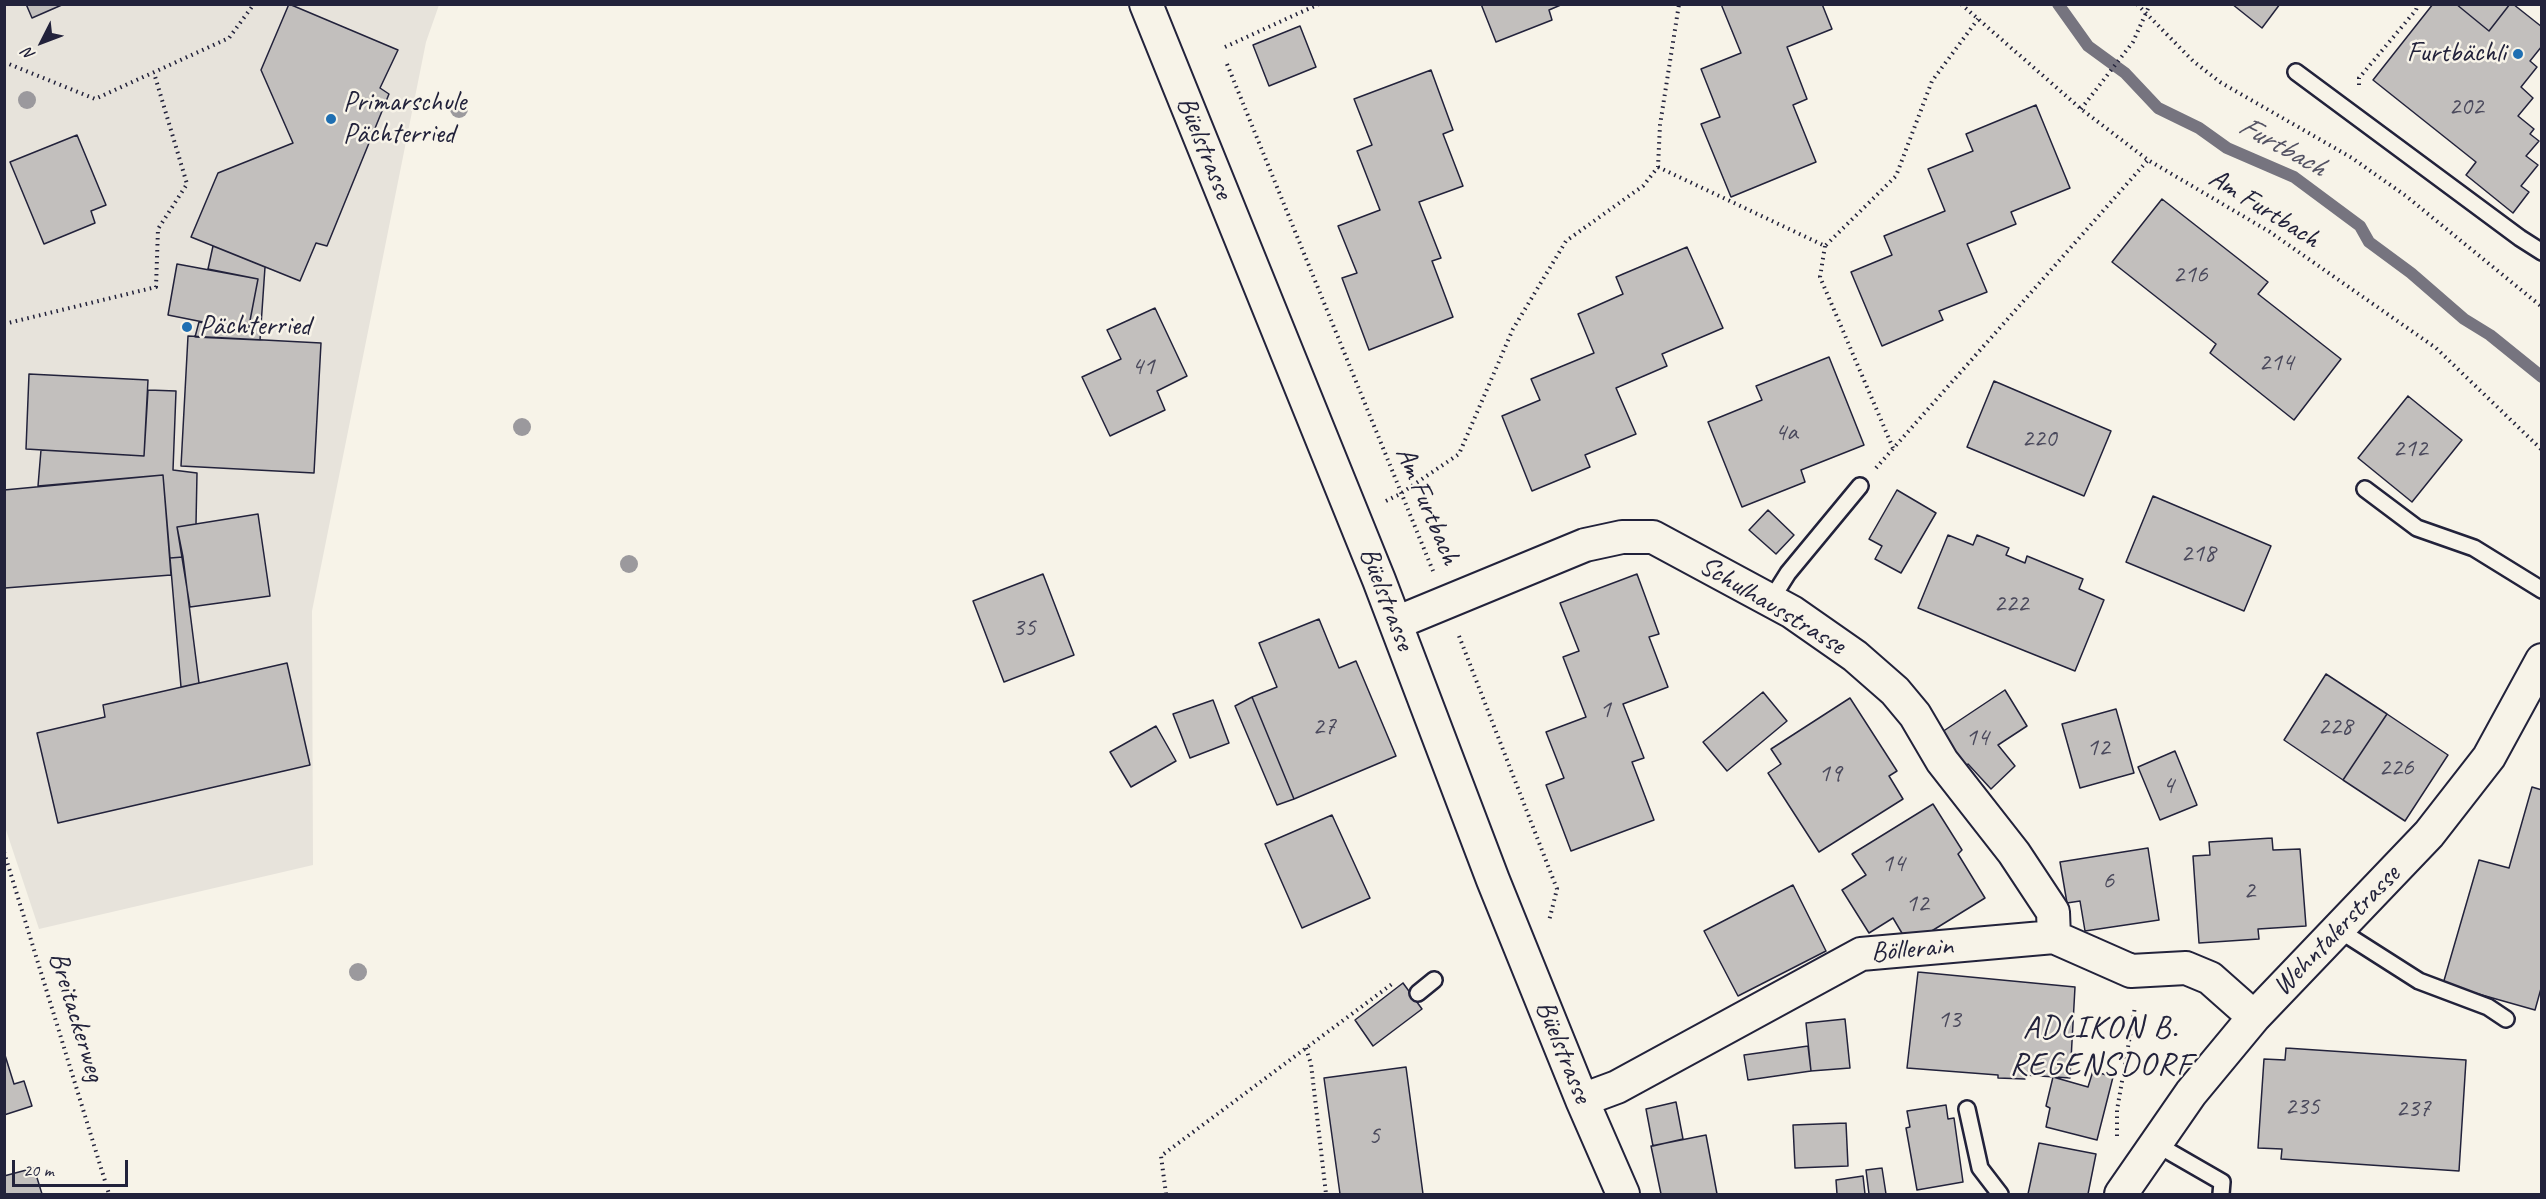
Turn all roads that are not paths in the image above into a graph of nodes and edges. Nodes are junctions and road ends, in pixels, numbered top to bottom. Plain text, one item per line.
1 (1146, 4) edge
2 (2296, 72) dead end
3 (2541, 252) edge
4 (1860, 486) road end
5 (2365, 489) dead end
6 (2541, 590) edge
7 (1771, 600) junction
8 (1396, 623) junction
9 (2541, 660) edge
10 (2339, 930) junction
11 (2054, 937) junction
12 (1434, 980) road end
13 (1418, 993) dead end
14 (2254, 1017) junction
15 (2506, 1019) dead end
16 (1582, 1100) junction
17 (1967, 1109) dead end
18 (2156, 1144) junction
19 (2125, 1189) edge
20 (1623, 1194) edge
21 (2000, 1194) edge
22 (2221, 1194) edge

1 - 8 street, Büelstrasse
2 - 3 lane
4 - 7 lane
5 - 6 lane
7 - 8 street, Schulhausstrasse
7 - 11 street, Schulhausstrasse
8 - 16 street, Büelstrasse
9 - 10 street, Wehntalerstrasse
10 - 14 street, Wehntalerstrasse
10 - 15 lane
11 - 14 street, Böllerain
11 - 16 street, Böllerain
12 - 13 lane
14 - 18 street, Wehntalerstrasse
16 - 20 street, Büelstrasse
17 - 21 lane
18 - 19 street, Wehntalerstrasse
18 - 22 lane

